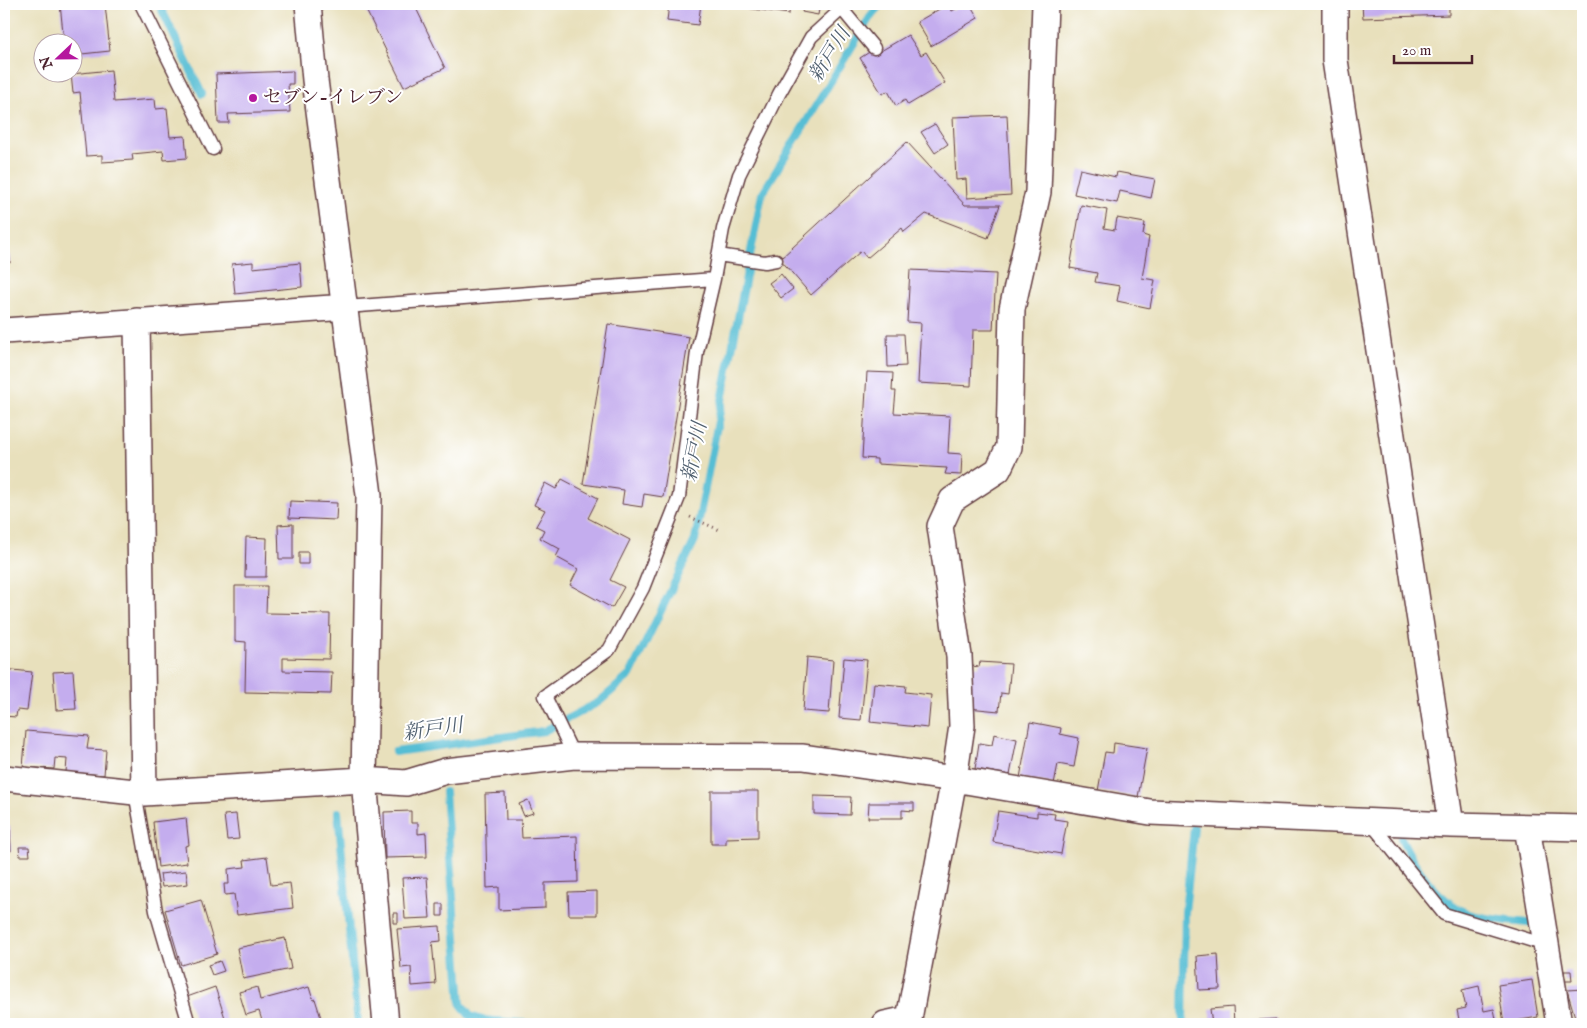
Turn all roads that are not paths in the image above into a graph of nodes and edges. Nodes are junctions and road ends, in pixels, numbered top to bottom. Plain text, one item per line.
1 (141, 4) edge
2 (308, 4) edge
3 (1045, 4) edge
4 (1335, 4) edge
5 (844, 6) edge
6 (874, 47) dead end
7 (213, 149) dead end
8 (718, 255) junction
9 (771, 261) dead end
10 (714, 279) junction
11 (346, 307) junction
12 (137, 321) junction
13 (4, 331) edge
14 (570, 750) junction
15 (4, 778) edge
16 (954, 779) junction
17 (364, 780) junction
18 (140, 793) junction
19 (1370, 822) junction
20 (1450, 825) junction
21 (1527, 827) junction
22 (1583, 828) edge
23 (1546, 945) junction
24 (901, 1022) edge
25 (189, 1024) edge
26 (386, 1024) edge
27 (1559, 1024) edge

1 - 7 lane
2 - 11 street
3 - 16 street
4 - 20 street
5 - 6 lane
5 - 8 lane
8 - 9 lane
8 - 10 lane
10 - 11 lane
10 - 14 lane
11 - 12 street
11 - 17 street
12 - 13 street
12 - 18 street
14 - 16 street
14 - 17 street
15 - 18 street
16 - 19 street
16 - 24 street
17 - 18 street
17 - 26 street
18 - 25 lane
19 - 20 street
19 - 23 lane
20 - 21 street
21 - 22 street
21 - 23 street
23 - 27 street

